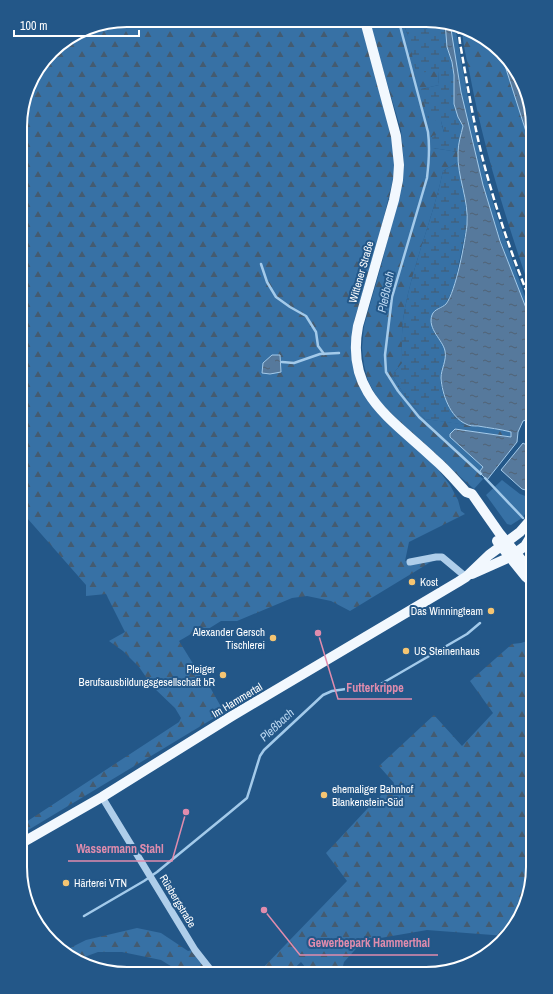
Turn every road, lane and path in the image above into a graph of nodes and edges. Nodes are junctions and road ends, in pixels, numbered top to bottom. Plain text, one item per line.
1 (366, 27) edge
2 (526, 525) edge
3 (503, 544) junction
4 (526, 544) edge
5 (513, 555) junction
6 (410, 562) dead end
7 (526, 567) edge
8 (466, 577) junction
9 (526, 577) edge
10 (102, 797) junction
11 (27, 840) edge
12 (208, 967) edge

1 - 3 main road, Wittener Straße
2 - 3 main road, Im Hammertal
3 - 5 main road, Wittener Straße
3 - 8 main road, Im Hammertal
4 - 5 main road
5 - 7 main road, Wittener Straße
5 - 8 main road, Im Hammertal
5 - 9 main road, Wittener Straße
6 - 8 street
8 - 10 main road, Im Hammertal
10 - 11 main road, Im Hammertal
10 - 12 street, Rüsbergstraße

